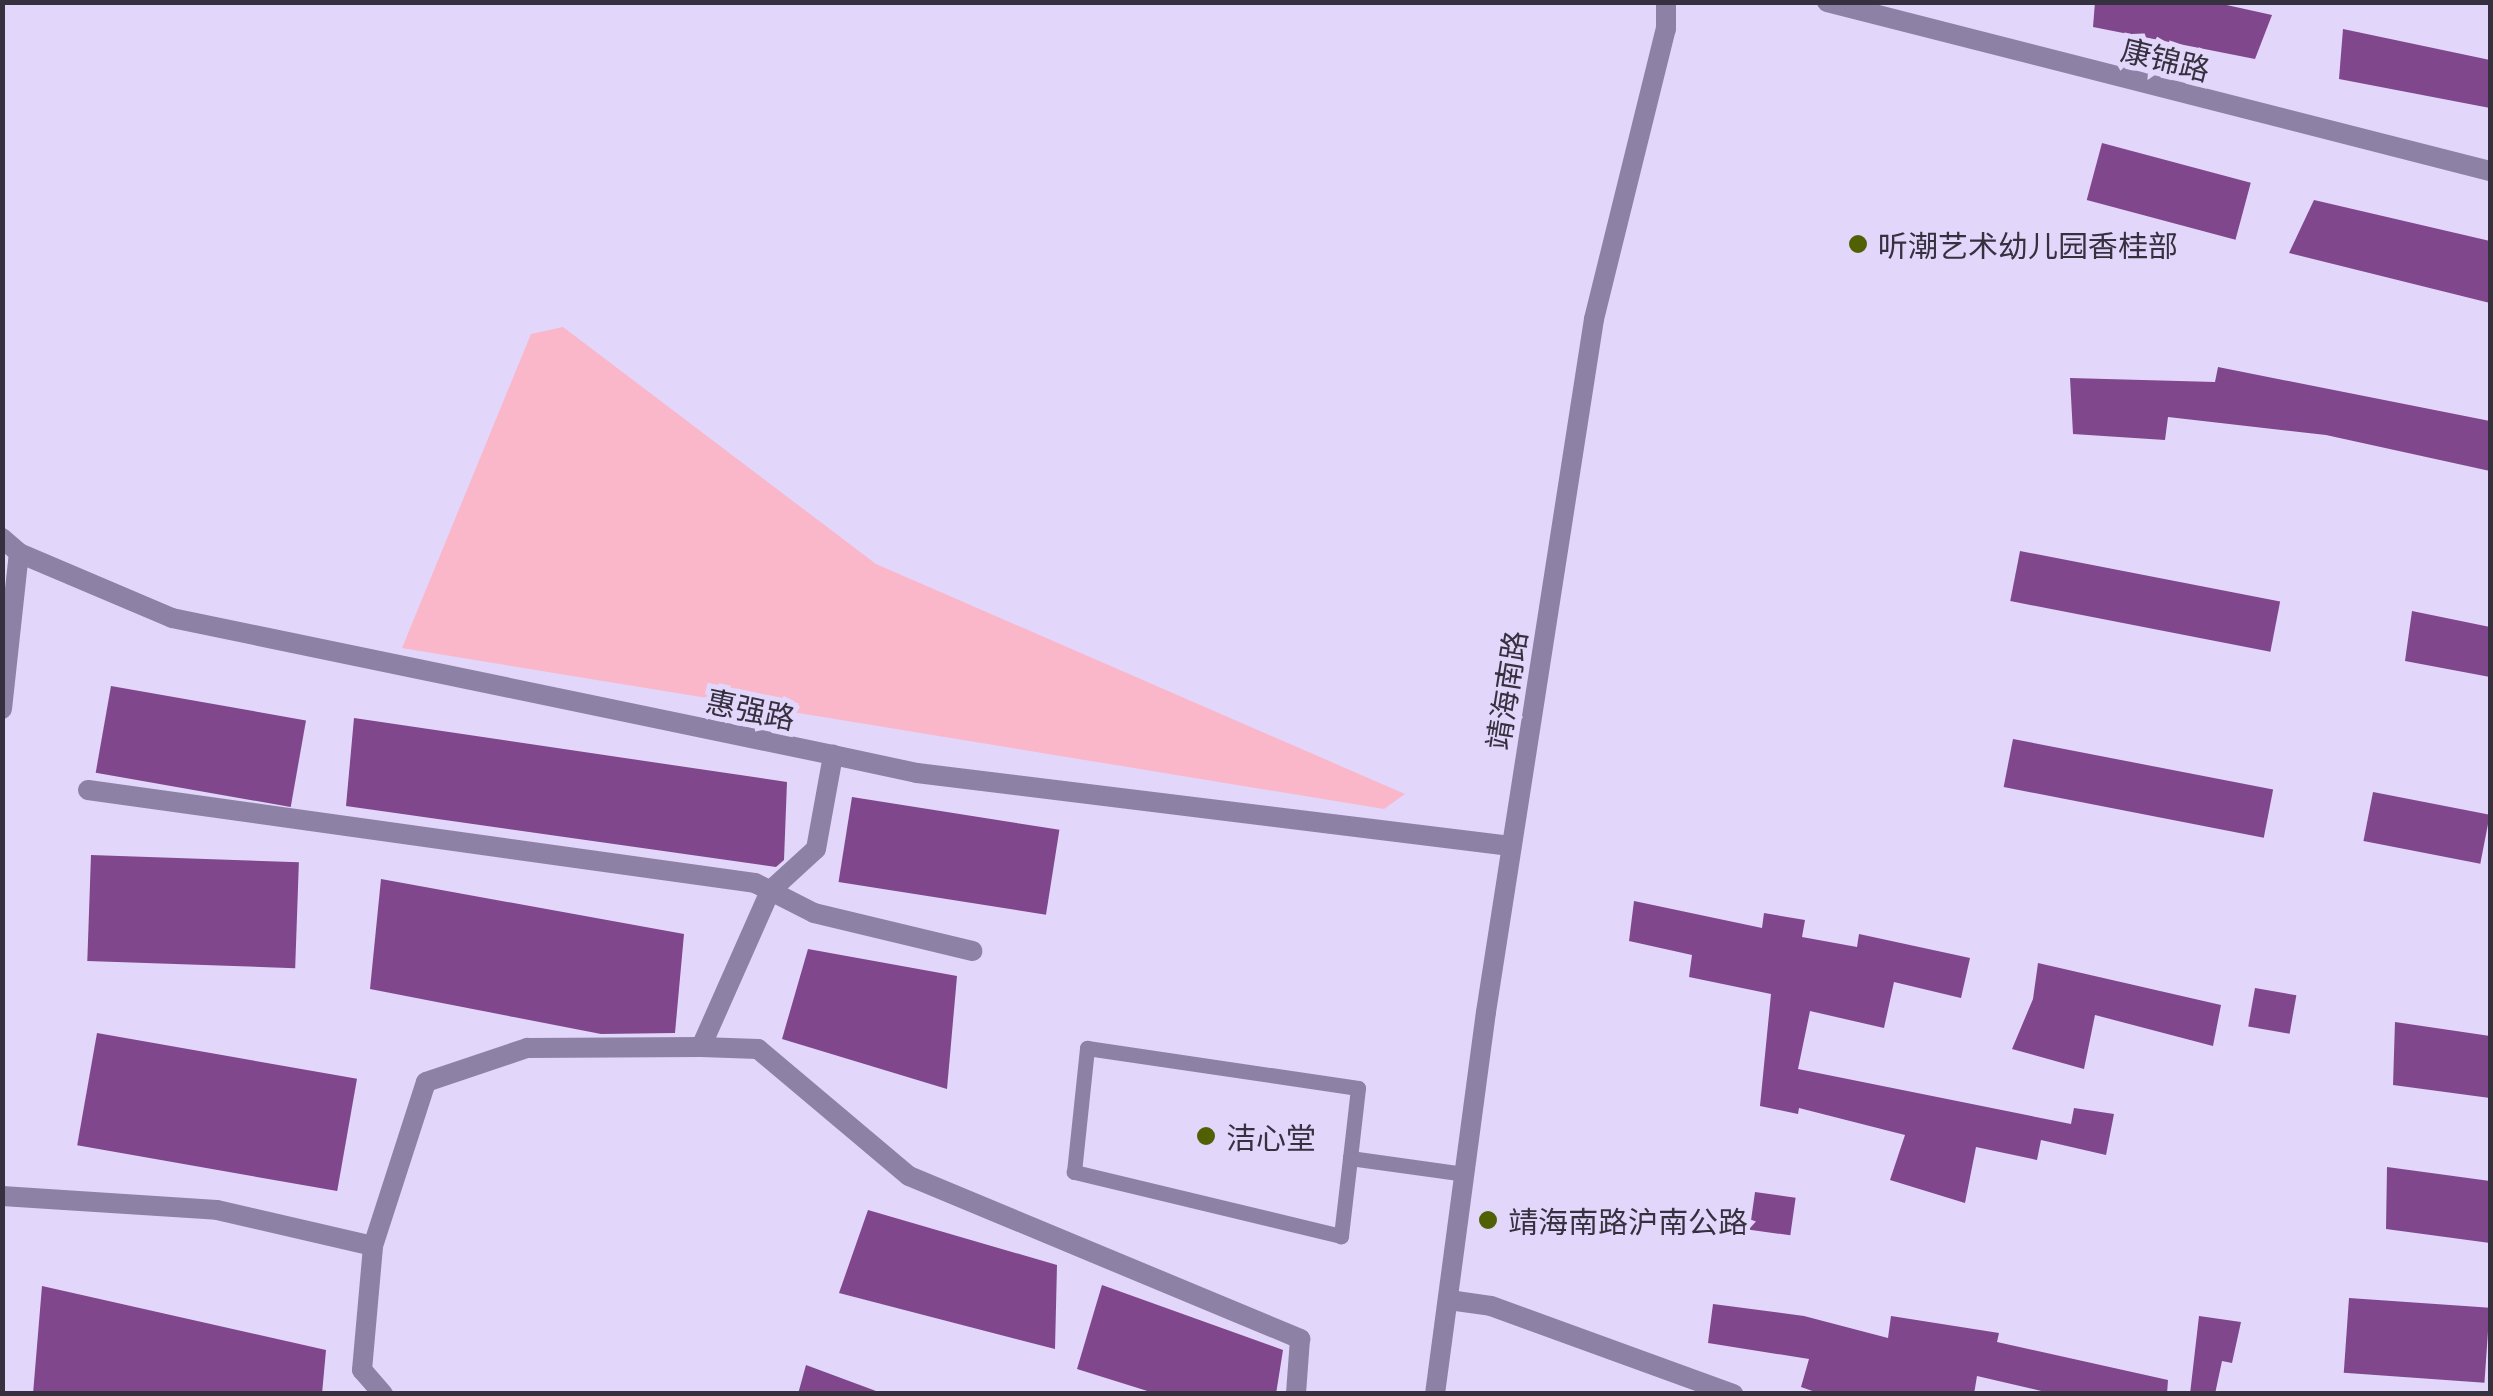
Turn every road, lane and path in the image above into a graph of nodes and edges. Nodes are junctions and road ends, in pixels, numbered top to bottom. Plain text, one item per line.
1 (1666, 2) edge
2 (1827, 2) edge
3 (2490, 171) edge
4 (2, 538) edge
5 (20, 553) junction
6 (2, 709) edge
7 (833, 756) junction
8 (88, 790) dead end
9 (1511, 846) junction
10 (770, 890) junction
11 (972, 951) dead end
12 (701, 1047) junction
13 (1350, 1158) junction
14 (1466, 1174) junction
15 (2, 1196) edge
16 (373, 1246) junction
17 (1449, 1300) junction
18 (383, 1394) edge
19 (1296, 1394) edge
20 (1436, 1394) edge
21 (1733, 1394) edge

1 - 9 street, 靖海南路
2 - 3 street, 康锦路
4 - 5 street, 惠强路
5 - 6 street
5 - 7 street, 惠强路
7 - 9 street, 惠强路
7 - 10 street
8 - 10 street
9 - 14 street, 靖海南路
10 - 11 street
10 - 12 street
12 - 16 street
12 - 19 street
13 - 13 lane
13 - 14 lane
14 - 17 street, 靖海南路
15 - 16 street
16 - 18 street
17 - 20 street, 靖海南路
17 - 21 street

